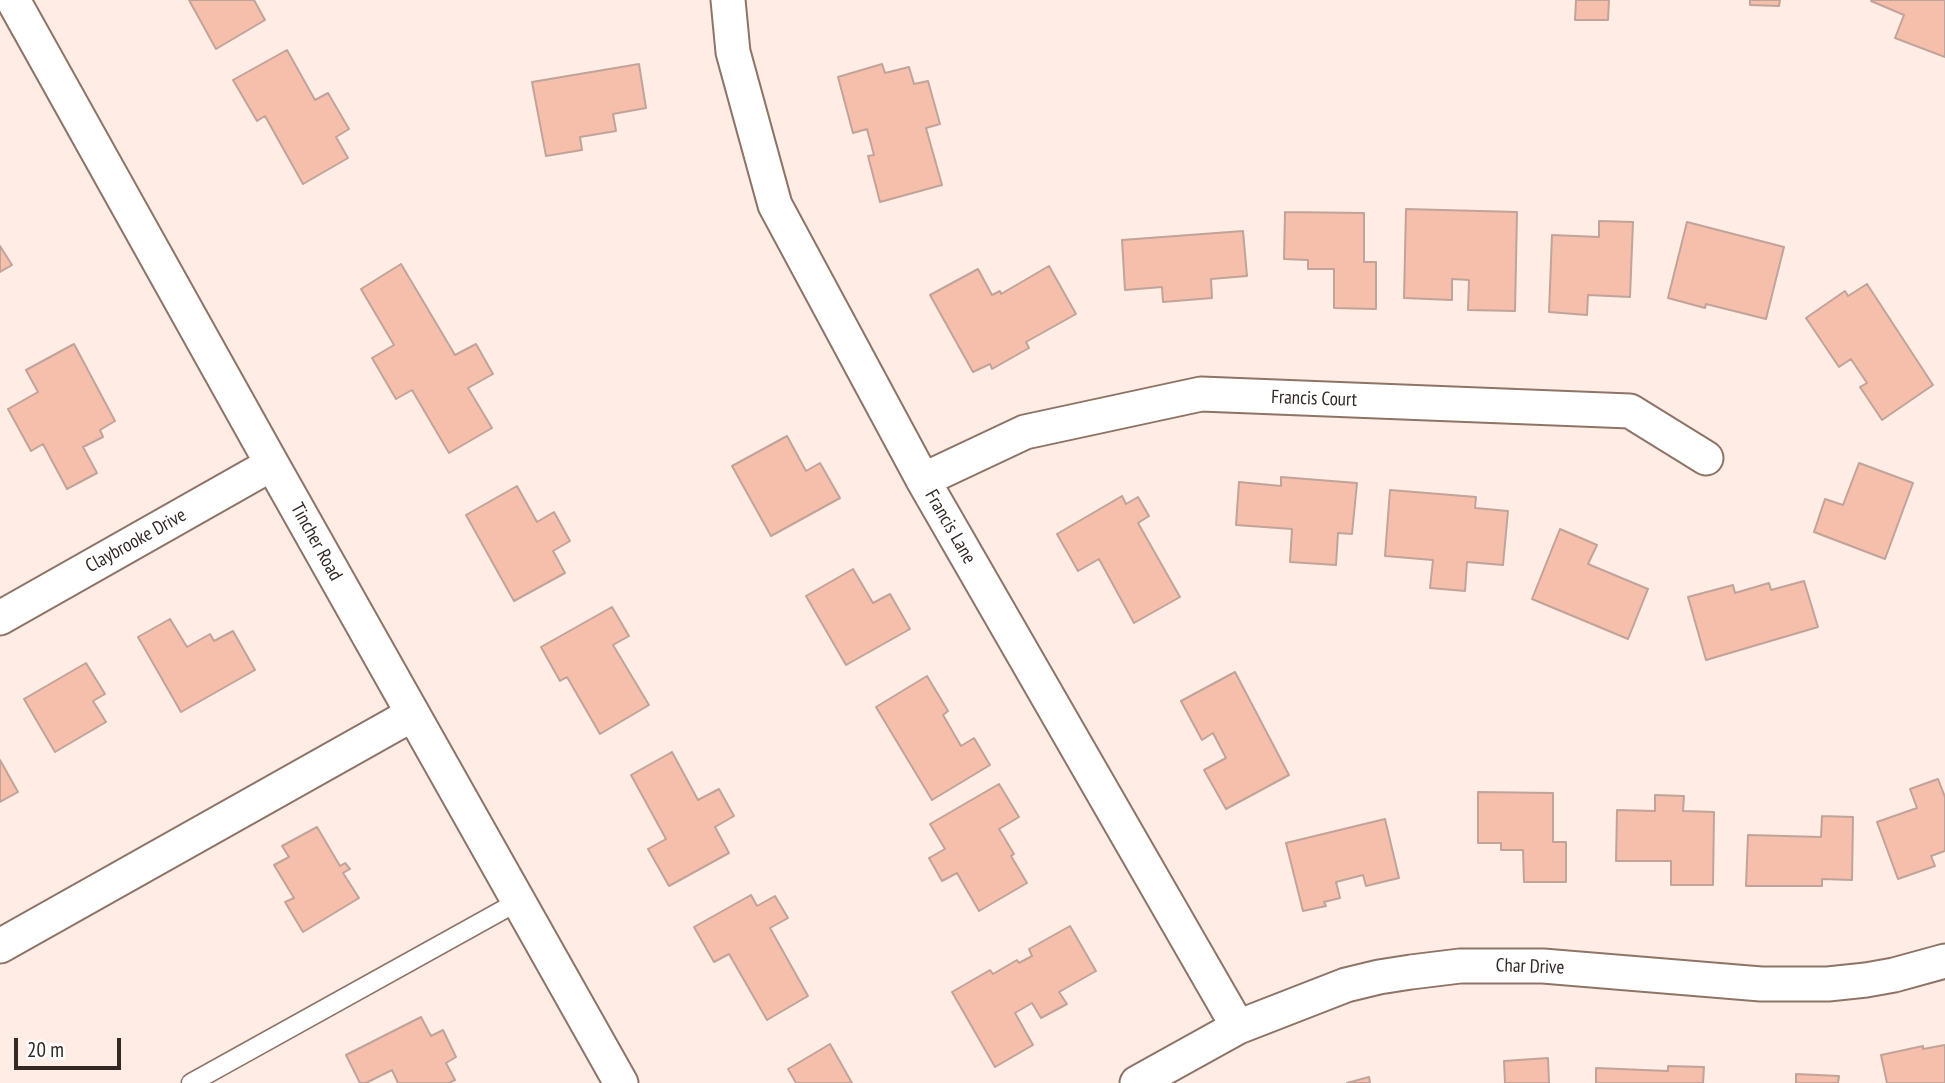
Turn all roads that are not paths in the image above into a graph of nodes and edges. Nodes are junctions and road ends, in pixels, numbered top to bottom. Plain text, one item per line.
1 (13, 0) edge
2 (728, 0) edge
3 (1706, 458) dead end
4 (272, 464) junction
5 (923, 480) junction
6 (0, 618) edge
7 (413, 714) junction
8 (519, 901) junction
9 (0, 946) edge
10 (1945, 961) edge
11 (1238, 1027) junction
12 (191, 1083) edge
13 (621, 1083) edge
14 (1137, 1083) edge

1 - 4 street, Tincher Road
2 - 5 street, Francis Lane
3 - 5 street, Francis Court
4 - 6 street, Claybrooke Drive
4 - 7 street, Tincher Road
5 - 11 street, Francis Lane
7 - 8 street, Tincher Road
7 - 9 street
8 - 12 lane
8 - 13 street, Tincher Road
10 - 11 street, Char Drive
11 - 14 street, Char Drive

